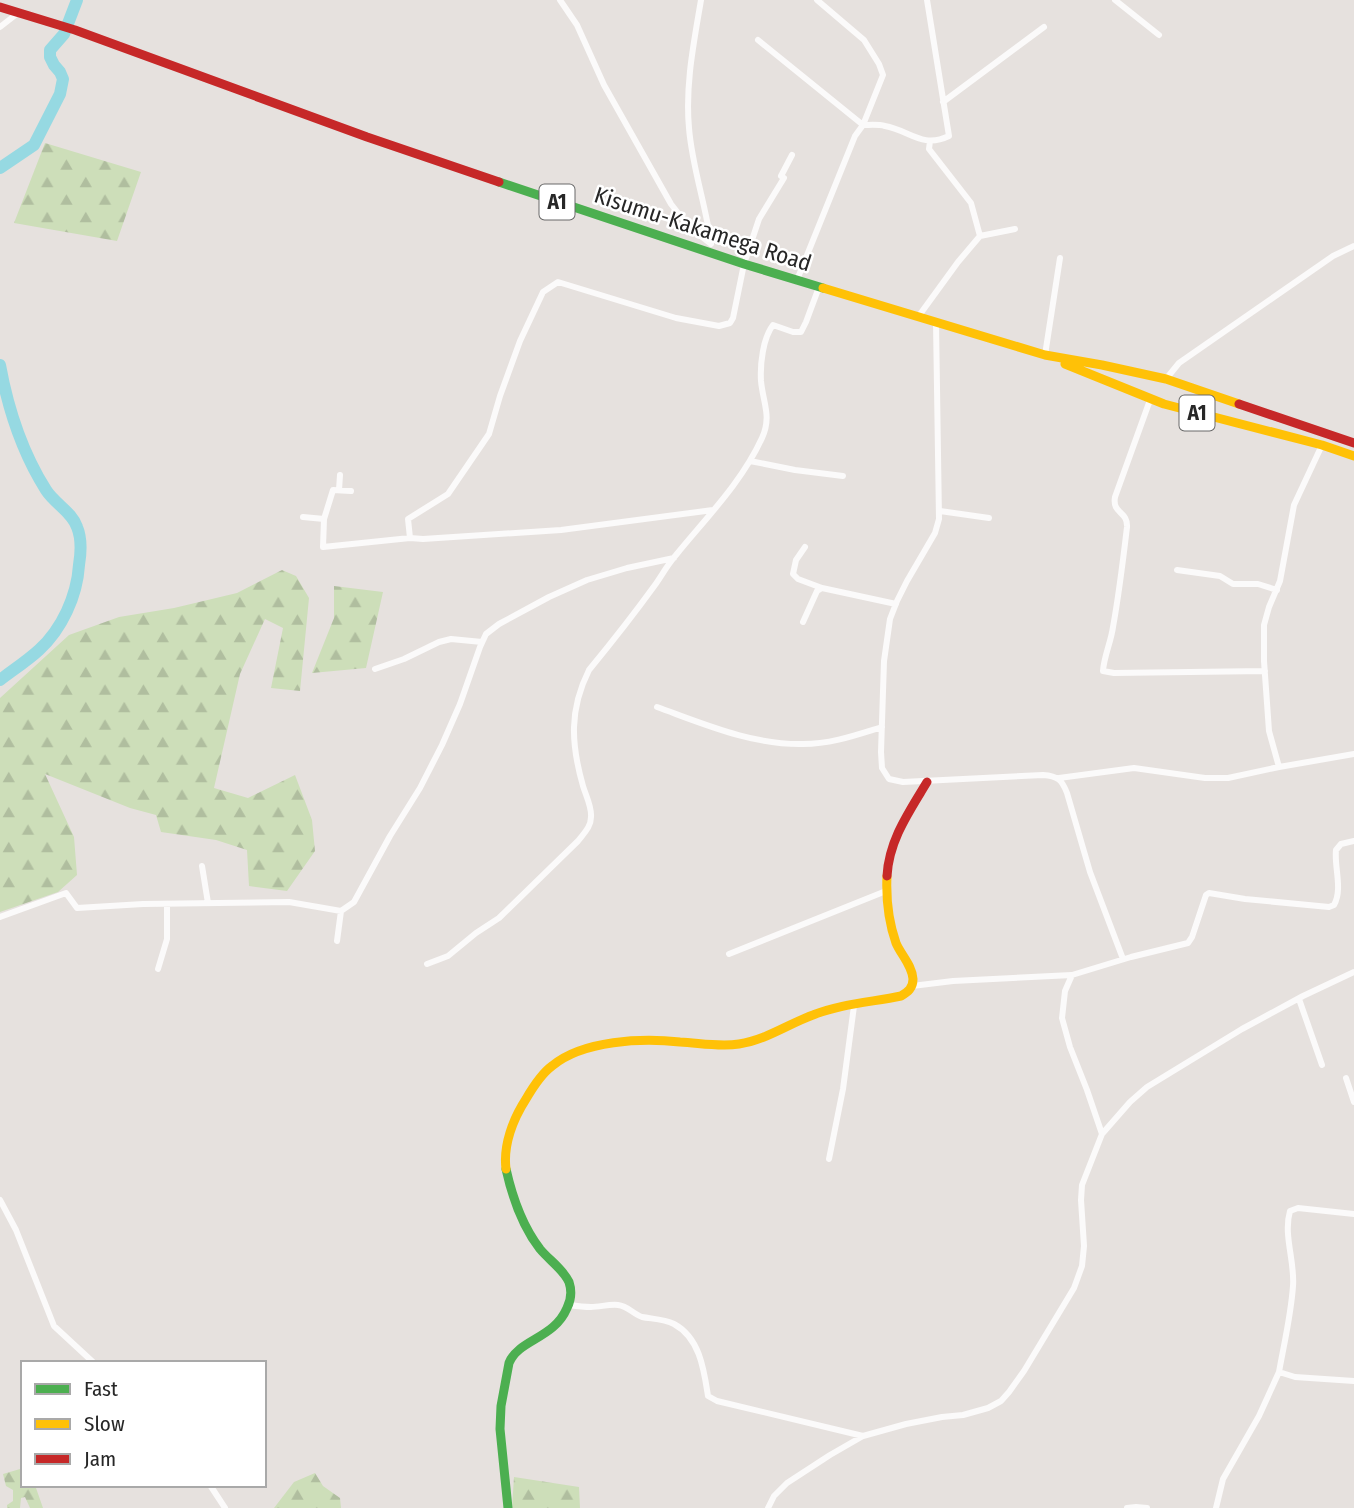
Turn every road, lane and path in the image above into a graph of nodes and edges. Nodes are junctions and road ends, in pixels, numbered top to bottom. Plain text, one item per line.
1 (560, 0) edge
2 (701, 0) edge
3 (817, 0) edge
4 (927, 0) edge
5 (1115, 0) edge
6 (0, 7) edge
7 (18, 12) junction
8 (0, 27) edge
9 (1044, 27) dead end
10 (1159, 35) dead end
11 (758, 40) dead end
12 (943, 102) junction
13 (863, 125) junction
14 (930, 141) junction
15 (792, 155) dead end
16 (1015, 229) dead end
17 (980, 236) junction
18 (1354, 246) edge
19 (711, 249) junction
20 (1060, 258) dead end
21 (744, 264) junction
22 (797, 281) junction
23 (819, 287) junction
24 (918, 317) junction
25 (936, 322) junction
26 (1045, 355) junction
27 (1167, 379) junction
28 (1188, 386) junction
29 (1150, 400) junction
30 (1181, 409) junction
31 (1354, 443) edge
32 (1322, 446) junction
33 (1354, 456) edge
34 (750, 461) junction
35 (340, 475) dead end
36 (843, 476) dead end
37 (339, 491) junction
38 (351, 491) dead end
39 (713, 510) junction
40 (940, 511) junction
41 (303, 517) dead end
42 (989, 518) dead end
43 (324, 519) junction
44 (411, 538) junction
45 (805, 547) dead end
46 (674, 558) junction
47 (1177, 570) dead end
48 (822, 588) junction
49 (1277, 590) junction
50 (896, 604) junction
51 (803, 622) dead end
52 (482, 642) junction
53 (375, 670) dead end
54 (1265, 671) junction
55 (657, 707) dead end
56 (882, 727) junction
57 (1354, 754) edge
58 (1279, 767) junction
59 (1058, 778) junction
60 (928, 782) junction
61 (1354, 841) edge
62 (202, 866) dead end
63 (886, 891) junction
64 (208, 903) junction
65 (167, 904) junction
66 (341, 911) junction
67 (0, 917) edge
68 (337, 941) dead end
69 (729, 954) dead end
70 (1122, 960) junction
71 (426, 964) dead end
72 (158, 969) dead end
73 (1354, 972) edge
74 (1072, 975) junction
75 (912, 986) junction
76 (1299, 999) junction
77 (853, 1006) junction
78 (1322, 1065) dead end
79 (1346, 1078) dead end
80 (1354, 1102) edge
81 (1102, 1134) junction
82 (829, 1159) dead end
83 (0, 1200) edge
84 (1354, 1214) edge
85 (569, 1305) junction
86 (92, 1361) edge
87 (1279, 1372) junction
88 (1354, 1381) edge
89 (863, 1436) junction
90 (211, 1487) edge
91 (225, 1508) edge
92 (508, 1508) edge
93 (768, 1508) edge
94 (1127, 1508) edge
95 (1147, 1508) edge
96 (1216, 1508) edge

1 - 19 street
2 - 19 street
3 - 13 street
4 - 12 street
5 - 10 street
6 - 7 main road, A1
7 - 8 street
7 - 19 main road, Kisumu-Kakamega Road / A1
9 - 12 street
11 - 13 street
12 - 14 street
13 - 14 street
13 - 22 street
14 - 17 street
15 - 21 street
16 - 17 street
17 - 24 street
18 - 27 street
19 - 21 main road, Kisumu-Kakamega Road / A1
20 - 26 street
21 - 22 main road, Kisumu-Kakamega Road / A1
21 - 44 street
22 - 23 main road, Kisumu-Kakamega Road / A1
23 - 24 main road, Kisumu-Kakamega Road / A1
23 - 34 street
24 - 25 main road, Kisumu-Kakamega Road / A1
25 - 26 main road, Kisumu-Kakamega Road / A1
25 - 40 street
26 - 27 main road, Kisumu-Kakamega Road / A1
26 - 29 main road, Kisumu-Kakamega Road / A1
27 - 28 main road, Kisumu-Kakamega Road / A1
28 - 30 main road
28 - 31 main road, Kisumu-Kakamega Road / A1
29 - 30 main road, Kisumu-Kakamega Road / A1
29 - 54 street
30 - 32 main road, Kisumu-Kakamega Road / A1
32 - 33 main road, Kisumu-Kakamega Road / A1
32 - 49 street
34 - 36 street
34 - 39 street
35 - 37 street
37 - 38 street
37 - 43 street
39 - 44 street
39 - 46 street
40 - 42 street
40 - 50 street
41 - 43 street
43 - 44 street
45 - 48 street
46 - 52 street
46 - 71 street
47 - 49 street
48 - 50 street
48 - 51 street
49 - 54 street
50 - 56 street
52 - 53 street
52 - 66 street
54 - 58 street
55 - 56 street
56 - 60 street
57 - 58 street
58 - 59 street
59 - 60 street
59 - 70 street
60 - 63 main road
61 - 70 street
62 - 64 street
63 - 69 street
63 - 75 main road
64 - 65 street
64 - 66 street
65 - 67 street
65 - 72 street
66 - 68 street
70 - 74 street
73 - 76 street
74 - 75 street
74 - 81 street
75 - 77 main road
76 - 78 street
76 - 81 street
77 - 82 street
77 - 85 main road
79 - 80 street
81 - 89 street
83 - 86 street
84 - 87 street
85 - 89 street
85 - 92 main road
87 - 88 street
87 - 96 street
89 - 93 street
90 - 91 street
94 - 95 street

